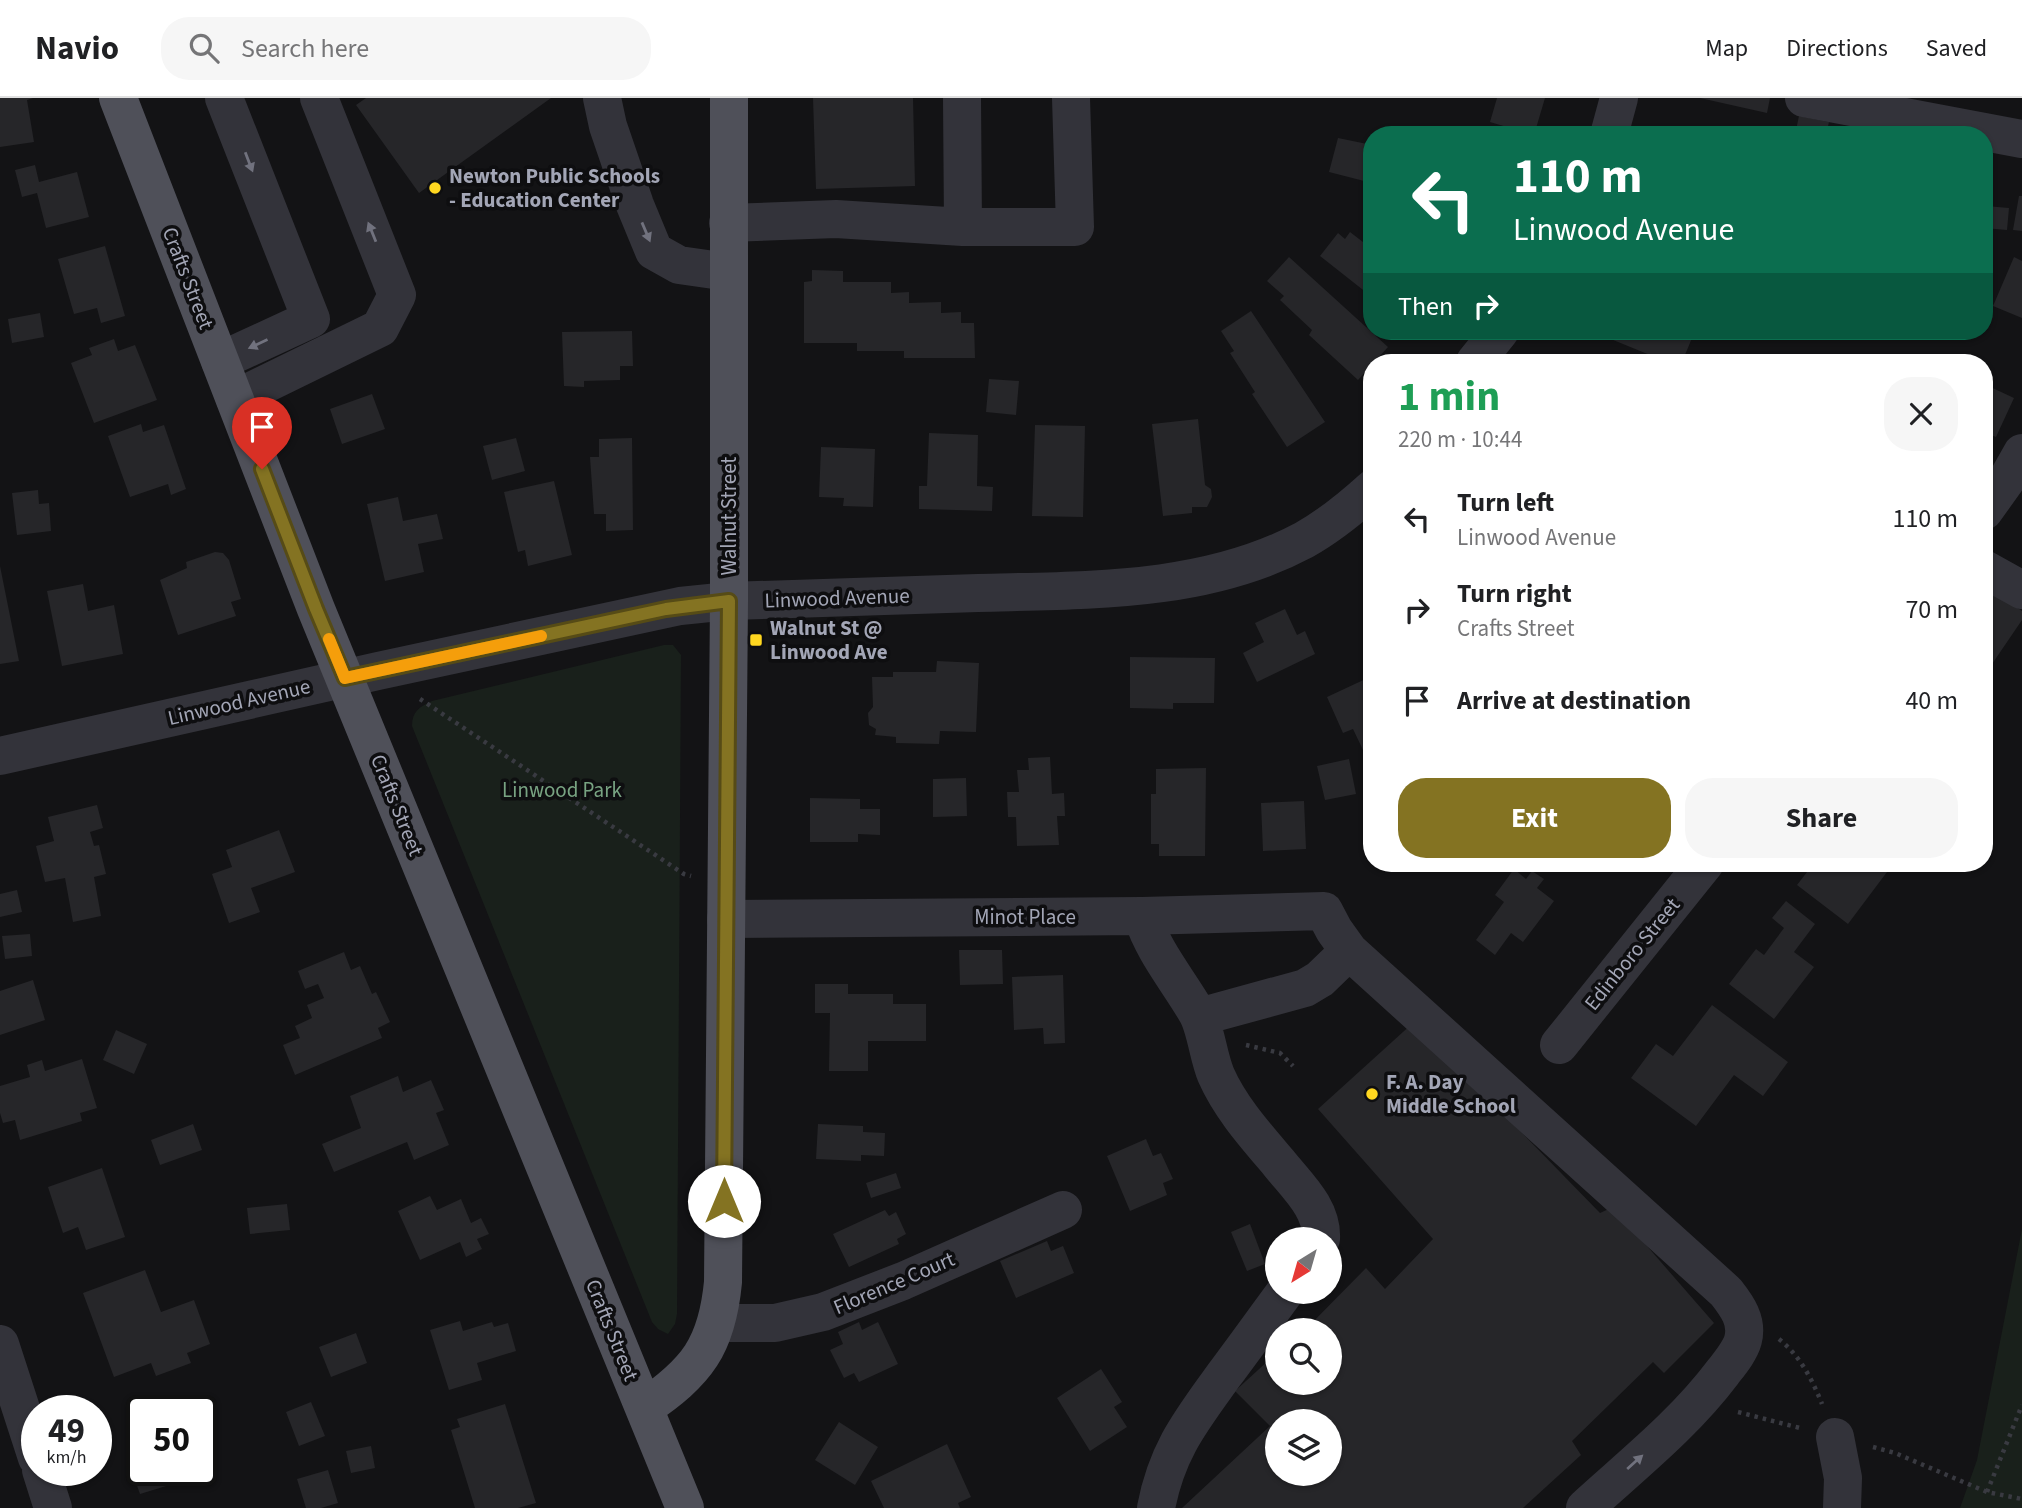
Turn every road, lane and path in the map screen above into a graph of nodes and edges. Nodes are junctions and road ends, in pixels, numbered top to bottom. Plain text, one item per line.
1 (118, 98) edge
2 (224, 98) edge
3 (319, 98) edge
4 (603, 98) edge
5 (729, 98) edge
6 (962, 98) edge
7 (1072, 98) edge
8 (1619, 98) edge
9 (1804, 98) edge
10 (1611, 126) edge
11 (1953, 126) edge
12 (1993, 134) edge
13 (2022, 139) edge
14 (728, 223) junction
15 (963, 227) junction
16 (728, 272) junction
17 (311, 319) junction
18 (1493, 340) edge
19 (344, 346) junction
20 (1481, 354) edge
21 (220, 362) junction
22 (235, 399) junction
23 (2022, 453) edge
24 (1363, 496) edge
25 (1993, 498) edge
26 (1993, 574) edge
27 (2022, 590) edge
28 (729, 601) junction
29 (345, 678) junction
30 (417, 697) dead end
31 (0, 756) edge
32 (1698, 872) edge
33 (727, 878) junction
34 (1142, 916) junction
35 (726, 919) junction
36 (1349, 951) junction
37 (1199, 1017) junction
38 (1236, 1043) dead end
39 (1559, 1045) dead end
40 (1293, 1066) dead end
41 (1063, 1210) dead end
42 (1321, 1227) edge
43 (1276, 1304) edge
44 (1744, 1322) junction
45 (716, 1323) junction
46 (0, 1344) edge
47 (2022, 1405) edge
48 (644, 1408) junction
49 (21, 1409) edge
50 (1835, 1437) joint
51 (46, 1486) edge
52 (1987, 1492) dead end
53 (53, 1508) edge
54 (685, 1508) edge
55 (1156, 1508) edge
56 (1585, 1508) edge
57 (1842, 1508) edge

1 - 21 main road, Crafts Street
2 -> 17 street
19 -> 3 street
4 -> 16 street
5 - 14 main road, Walnut Street
6 - 15 street
7 - 15 street
8 - 10 street
9 - 11 street
12 - 13 street
14 - 15 street
14 - 16 main road, Walnut Street
16 - 28 main road, Walnut Street
17 - 19 street
17 -> 21 street
18 - 20 street
19 - 22 street
21 - 22 main road, Crafts Street
22 - 29 main road, Crafts Street
23 - 25 street
24 - 28 street, Linwood Avenue
26 - 27 street
28 - 29 street, Linwood Avenue
28 - 33 main road, Walnut Street
29 - 31 street, Linwood Avenue
29 - 48 main road, Crafts Street
30 - 33 path
32 - 39 street, Edinboro Street
33 - 35 main road, Walnut Street
34 - 35 street, Minot Place
34 - 36 street, Minot Place
34 - 37 street
35 - 45 main road, Walnut Street
36 - 37 street
36 - 44 street
37 - 42 street
38 - 40 path
41 - 45 street, Florence Court
43 - 55 street
44 - 50 path
56 -> 44 street
45 - 48 main road, Walnut Street
46 - 49 street
47 - 52 path
48 - 54 main road, Crafts Street
50 - 57 street
51 - 53 street

